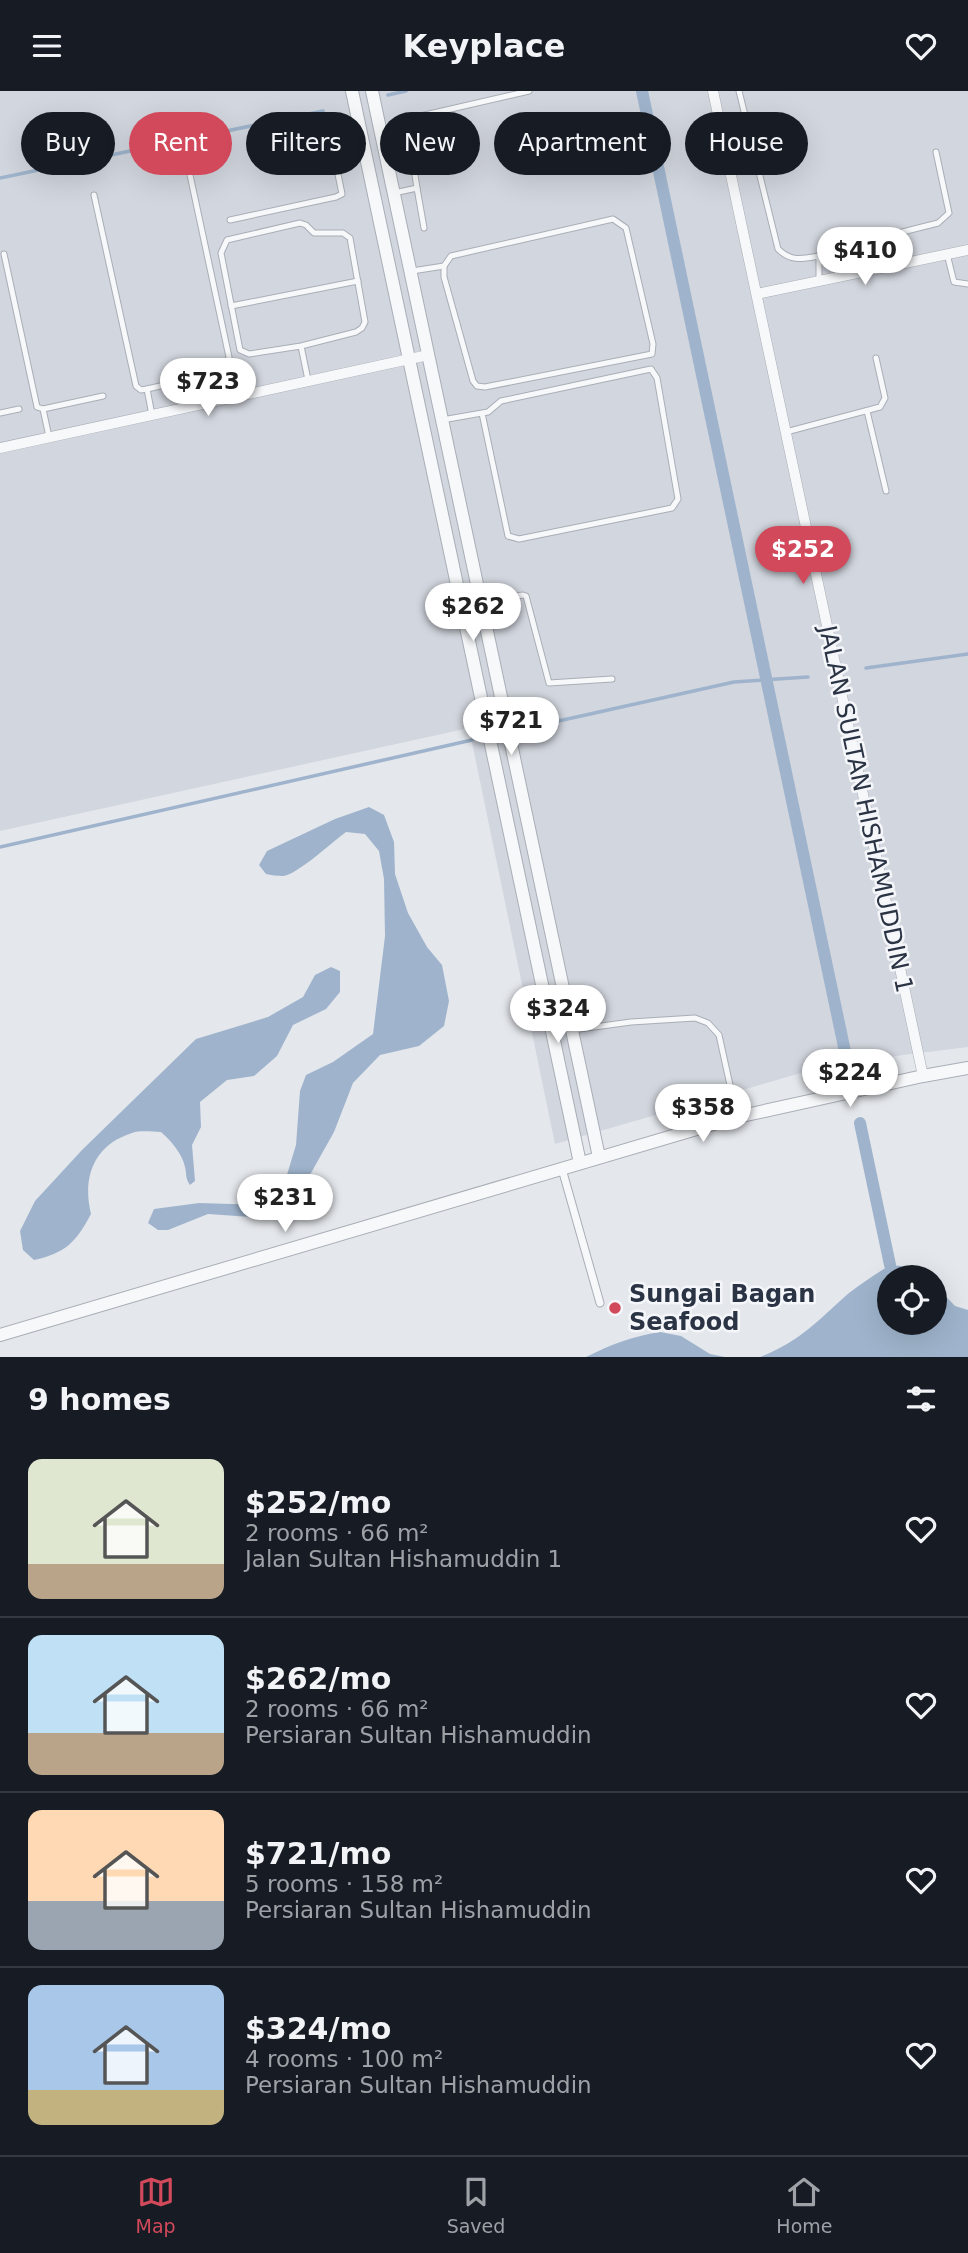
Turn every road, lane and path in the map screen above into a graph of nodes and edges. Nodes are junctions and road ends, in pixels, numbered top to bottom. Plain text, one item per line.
1 (352, 91) edge
2 (372, 91) edge
3 (529, 91) edge
4 (713, 91) edge
5 (739, 91) edge
6 (356, 112) edge
7 (936, 152) dead end
8 (366, 158) edge
9 (190, 175) edge
10 (338, 175) edge
11 (417, 188) junction
12 (394, 193) junction
13 (94, 195) dead end
14 (230, 220) dead end
15 (425, 228) dead end
16 (968, 250) edge
17 (4, 254) dead end
18 (947, 254) junction
19 (819, 256) junction
20 (444, 266) junction
21 (410, 271) junction
22 (358, 281) junction
23 (819, 281) junction
24 (968, 284) edge
25 (757, 294) junction
26 (231, 306) junction
27 (301, 346) junction
28 (428, 355) junction
29 (409, 358) junction
30 (876, 358) dead end
31 (308, 380) junction
32 (147, 389) junction
33 (103, 396) dead end
34 (19, 409) dead end
35 (43, 409) junction
36 (867, 411) junction
37 (0, 413) edge
38 (482, 413) junction
39 (152, 415) junction
40 (442, 420) junction
41 (786, 432) junction
42 (49, 437) junction
43 (0, 448) edge
44 (886, 491) dead end
45 (481, 601) junction
46 (612, 679) dead end
47 (550, 925) junction
48 (531, 930) junction
49 (572, 1030) junction
50 (968, 1068) edge
51 (923, 1076) junction
52 (737, 1117) junction
53 (599, 1157) junction
54 (580, 1163) junction
55 (562, 1169) junction
56 (600, 1303) dead end
57 (0, 1335) edge

1 - 6 street
2 - 12 street
3 - 11 lane
4 - 25 street, JALAN SULTAN HISHAMUDDIN 1
5 - 19 lane
7 - 19 lane
8 - 29 street
9 - 32 lane
10 - 14 lane
11 - 12 lane
11 - 15 lane
12 - 21 street
13 - 32 lane
16 - 18 street
17 - 35 lane
18 - 23 street
18 - 24 lane
19 - 23 lane
20 - 20 lane
20 - 21 lane
21 - 28 street
22 - 26 lane
22 - 26 lane
22 - 27 lane
23 - 25 street
25 - 41 street, JALAN SULTAN HISHAMUDDIN 1
26 - 27 lane
27 - 31 lane
28 - 29 street
28 - 40 street
29 - 31 street
29 - 48 street
30 - 36 lane
31 - 39 street
32 - 39 lane
33 - 35 lane
34 - 37 lane
35 - 42 lane
36 - 41 lane
36 - 44 lane
38 - 38 lane
38 - 40 lane
39 - 42 street
40 - 45 street
41 - 51 street, JALAN SULTAN HISHAMUDDIN 1
42 - 43 street
45 - 46 lane
45 - 47 street
47 - 48 street
47 - 49 street
48 - 54 street
49 - 52 lane
49 - 53 street
50 - 51 street
51 - 52 street
52 - 53 street
53 - 54 street
54 - 55 street
55 - 56 street
55 - 57 street

